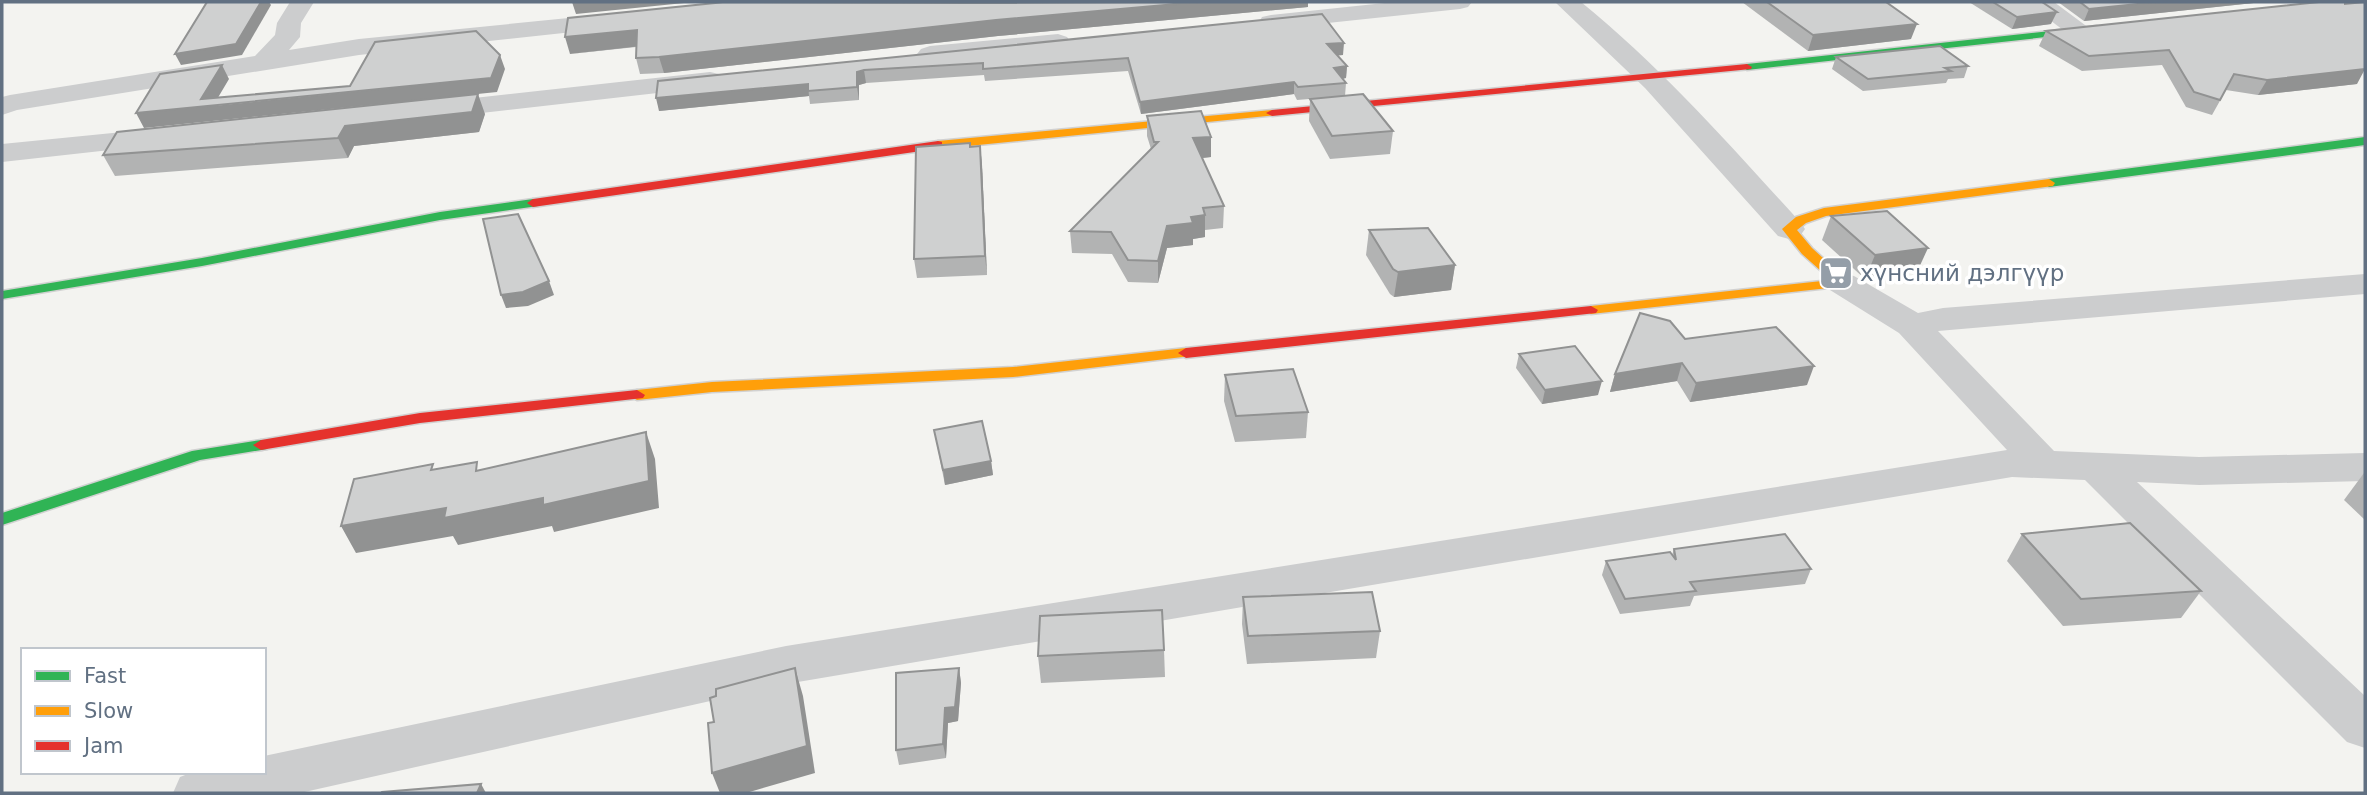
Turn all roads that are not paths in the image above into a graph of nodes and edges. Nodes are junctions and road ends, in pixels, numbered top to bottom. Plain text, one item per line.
1 (302, 2) edge
2 (1460, 2) edge
3 (1567, 2) edge
4 (2038, 2) edge
5 (644, 18) edge
6 (1242, 25) edge
7 (2118, 27) edge
8 (2080, 31) junction
9 (1086, 40) edge
10 (902, 58) edge
11 (263, 63) junction
12 (737, 77) edge
13 (1651, 78) junction
14 (2, 107) edge
15 (400, 114) edge
16 (181, 136) edge
17 (2365, 141) edge
18 (2, 153) edge
19 (1789, 229) junction
20 (1842, 283) junction
21 (2365, 284) edge
22 (2, 295) edge
23 (1912, 326) junction
24 (2043, 464) junction
25 (2095, 466) junction
26 (2365, 467) edge
27 (2, 519) edge
28 (2365, 727) edge
29 (199, 793) edge

1 - 11 street
2 - 6 street
3 - 13 street
4 - 8 street
5 - 11 street
7 - 8 street
8 - 13 street
9 - 10 street
11 - 14 street
12 - 15 street
13 - 19 street
13 - 22 street
16 - 18 street
17 - 19 street
19 - 20 street
20 - 23 street
20 - 27 street
21 - 23 street
23 - 24 street
24 - 25 street
24 - 29 street
25 - 26 street
25 - 28 street

